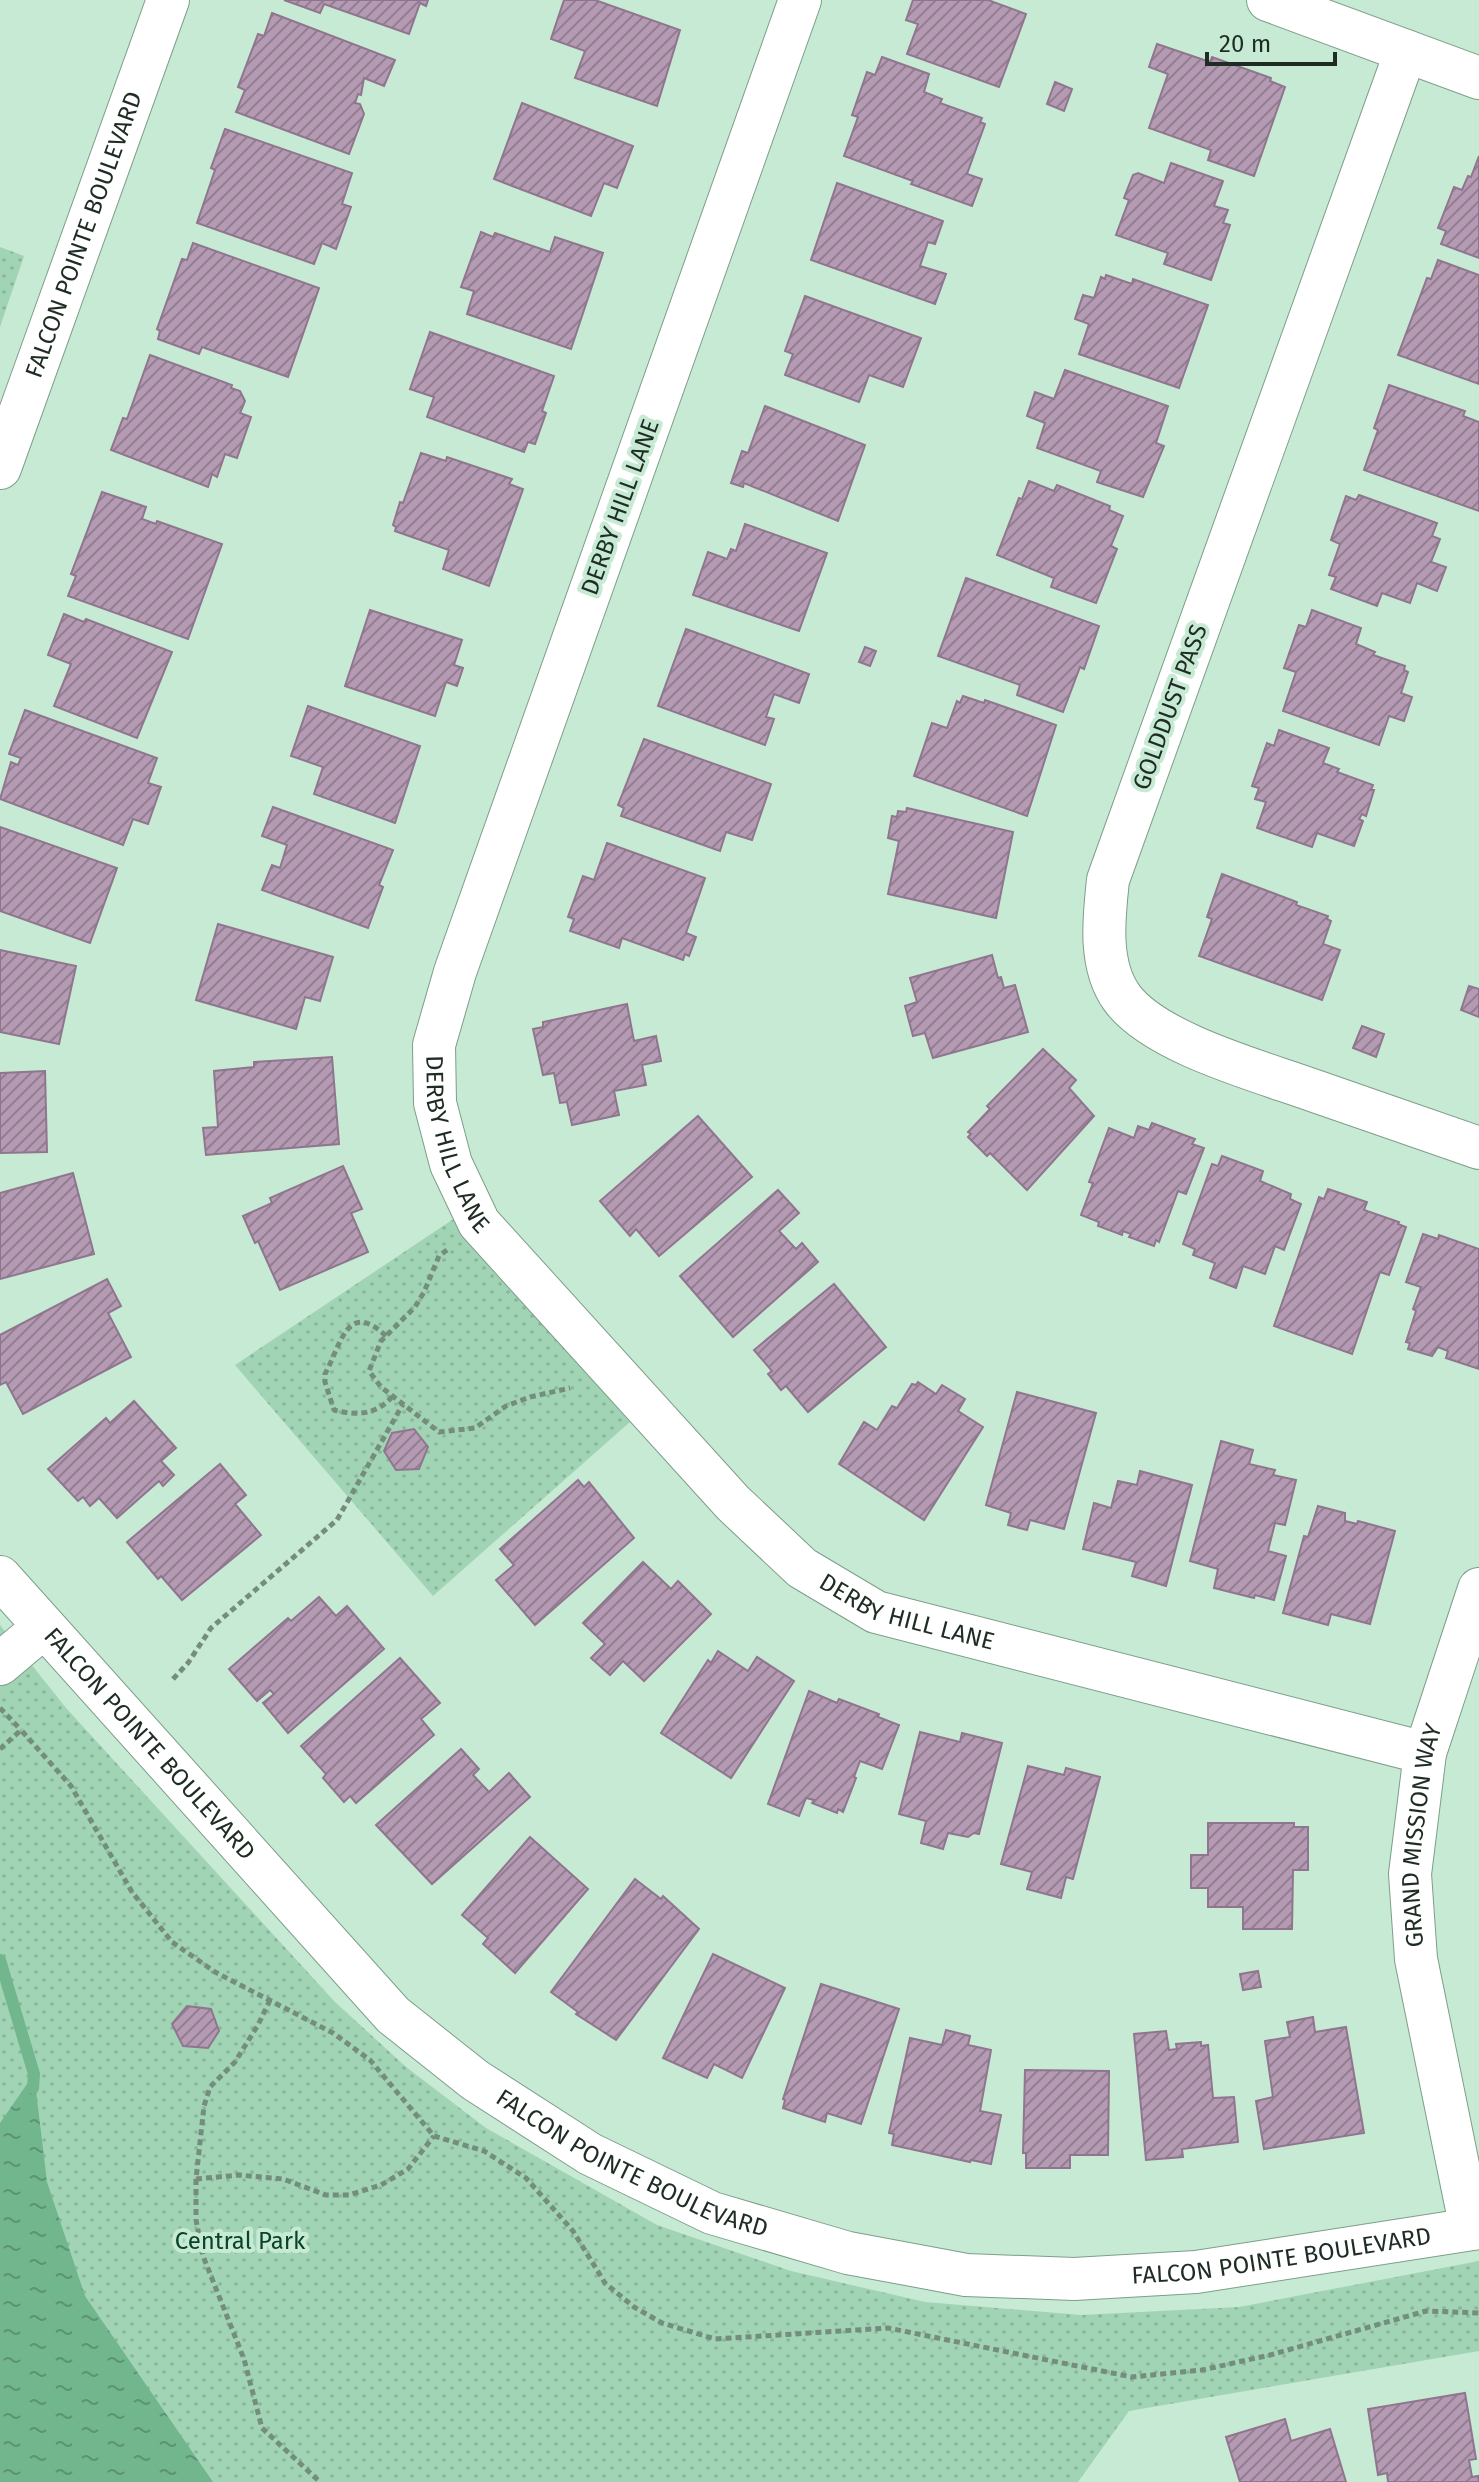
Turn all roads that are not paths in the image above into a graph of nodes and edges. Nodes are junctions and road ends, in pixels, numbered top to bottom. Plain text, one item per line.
1 (168, 0) edge
2 (800, 0) edge
3 (1268, 0) edge
4 (1406, 51) junction
5 (1479, 78) edge
6 (0, 468) edge
7 (1479, 1148) edge
8 (0, 1577) edge
9 (1479, 1589) edge
10 (44, 1627) junction
11 (0, 1664) edge
12 (1425, 1753) junction
13 (1475, 2228) edge

1 - 6 street, FALCON POINTE BOULEVARD
2 - 12 street, DERBY HILL LANE
3 - 4 street
4 - 5 street
4 - 7 street, GOLDDUST PASS
8 - 10 street, FALCON POINTE BOULEVARD
9 - 12 street, GRAND MISSION WAY
10 - 11 street
10 - 13 street, FALCON POINTE BOULEVARD
12 - 13 street, GRAND MISSION WAY

